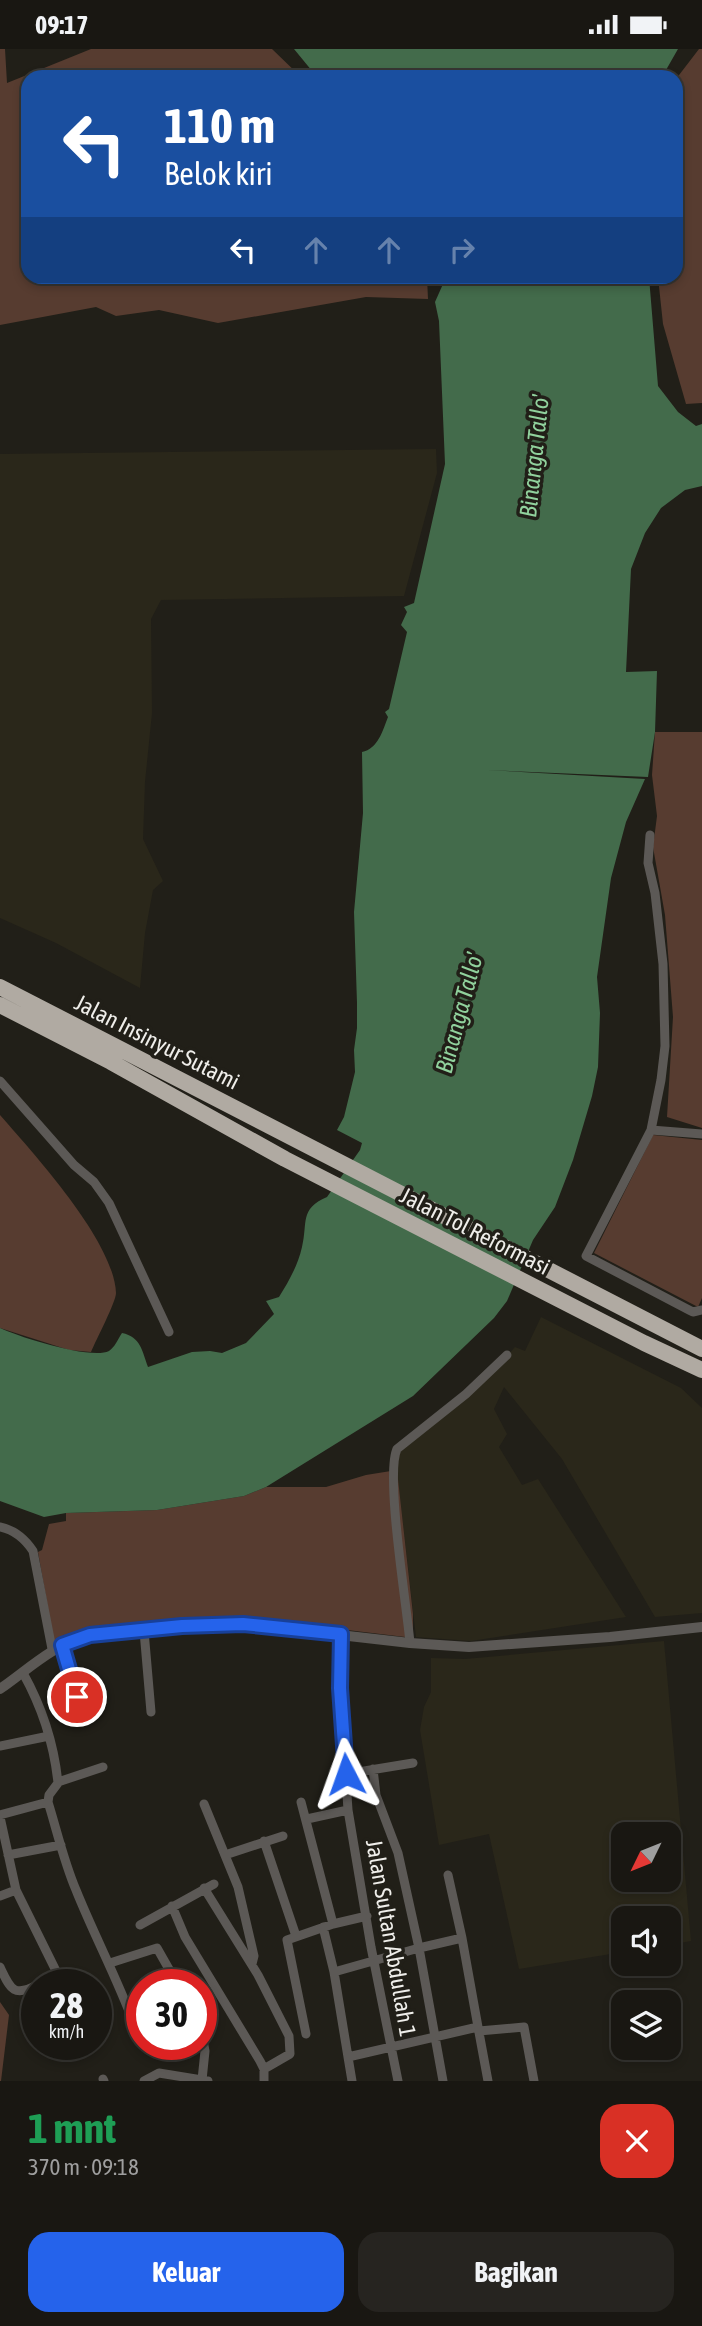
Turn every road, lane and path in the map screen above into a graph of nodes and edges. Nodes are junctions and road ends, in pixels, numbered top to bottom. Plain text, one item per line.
1 (650, 835) dead end
2 (0, 975) edge
3 (0, 987) edge
4 (0, 1005) edge
5 (54, 1015) junction
6 (0, 1081) edge
7 (651, 1130) junction
8 (702, 1134) edge
9 (293, 1137) joint
10 (285, 1159) joint
11 (622, 1307) junction
12 (702, 1310) edge
13 (169, 1332) dead end
14 (702, 1338) edge
15 (644, 1343) junction
16 (702, 1349) edge
17 (507, 1355) dead end
18 (702, 1370) edge
19 (702, 1383) edge
20 (0, 1527) edge
21 (702, 1627) edge
22 (144, 1631) junction
23 (341, 1634) junction
24 (410, 1643) junction
25 (57, 1647) junction
26 (23, 1673) junction
27 (0, 1689) edge
28 (77, 1697) dead end
29 (151, 1712) dead end
30 (50, 1736) junction
31 (0, 1746) edge
32 (413, 1763) dead end
33 (103, 1767) dead end
34 (373, 1769) junction
35 (346, 1774) junction
36 (58, 1782) junction
37 (48, 1802) junction
38 (301, 1802) dead end
39 (204, 1804) dead end
40 (348, 1809) junction
41 (0, 1816) edge
42 (307, 1819) junction
43 (283, 1836) dead end
44 (264, 1841) junction
45 (61, 1845) junction
46 (225, 1855) junction
47 (6, 1862) edge
48 (448, 1875) dead end
49 (214, 1884) dead end
50 (204, 1888) junction
51 (16, 1890) junction
52 (0, 1896) edge
53 (172, 1906) junction
54 (367, 1916) junction
55 (140, 1925) dead end
56 (328, 1926) junction
57 (296, 1936) junction
58 (462, 1938) junction
59 (419, 1948) junction
60 (374, 1961) junction
61 (110, 1963) junction
62 (252, 1963) junction
63 (0, 1967) edge
64 (56, 1969) edge
65 (169, 1969) edge
66 (334, 1972) junction
67 (21, 1990) edge
68 (126, 2004) edge
69 (478, 2029) junction
70 (306, 2034) dead end
71 (433, 2036) junction
72 (391, 2047) junction
73 (348, 2057) junction
74 (205, 2060) edge
75 (264, 2069) junction
76 (205, 2080) edge
77 (144, 2081) edge
78 (264, 2081) edge
79 (352, 2081) edge
80 (398, 2081) edge
81 (443, 2081) edge
82 (488, 2081) edge
83 (534, 2081) edge

1 - 7 street
2 - 5 highway
3 - 5 highway, Jalan Insinyur Sutami
4 - 10 highway, Jalan Insinyur Sutami
5 - 9 highway, Jalan Insinyur Sutami
6 - 13 street
7 - 8 street
7 - 12 street
9 - 11 highway, Jalan Tol Reformasi
10 - 15 highway, Jalan Tol Reformasi
11 - 14 highway
11 - 16 highway
15 - 18 highway
15 - 19 highway
17 - 24 street
20 - 25 street
21 - 24 street
22 - 23 street
22 - 25 street
22 - 29 street
23 - 24 street
23 - 35 street, Jalan Sultan Abdullah 1
25 - 26 street
25 - 28 street
26 - 27 street
26 - 30 street
30 - 31 street
30 - 36 street
32 - 34 street
33 - 36 street
34 - 35 street
34 - 59 street
35 - 40 street, Jalan Sultan Abdullah 1
36 - 37 street
37 - 41 street
37 - 45 street
38 - 42 street
39 - 46 street
40 - 42 street
40 - 54 street, Jalan Sultan Abdullah 1
41 - 47 street
42 - 56 street
43 - 44 street
44 - 46 street
44 - 57 street
45 - 47 street
45 - 61 street
46 - 62 street
47 - 51 street
48 - 58 street
49 - 50 street
50 - 53 street
50 - 62 street
51 - 52 street
51 - 64 street
53 - 55 street
53 - 75 street
54 - 56 street
54 - 60 street, Jalan Sultan Abdullah 1
56 - 57 street
56 - 66 street
57 - 70 street
58 - 59 street
58 - 69 street
59 - 60 street
59 - 71 street
60 - 66 street
60 - 72 street, Jalan Sultan Abdullah 1
61 - 65 street
61 - 68 street
62 - 75 street
63 - 67 street
66 - 73 street
69 - 71 street
69 - 82 street
69 - 83 street
71 - 72 street
71 - 81 street
72 - 73 street
72 - 80 street, Jalan Sultan Abdullah 1
73 - 79 street
74 - 76 street
75 - 78 street
76 - 77 street

